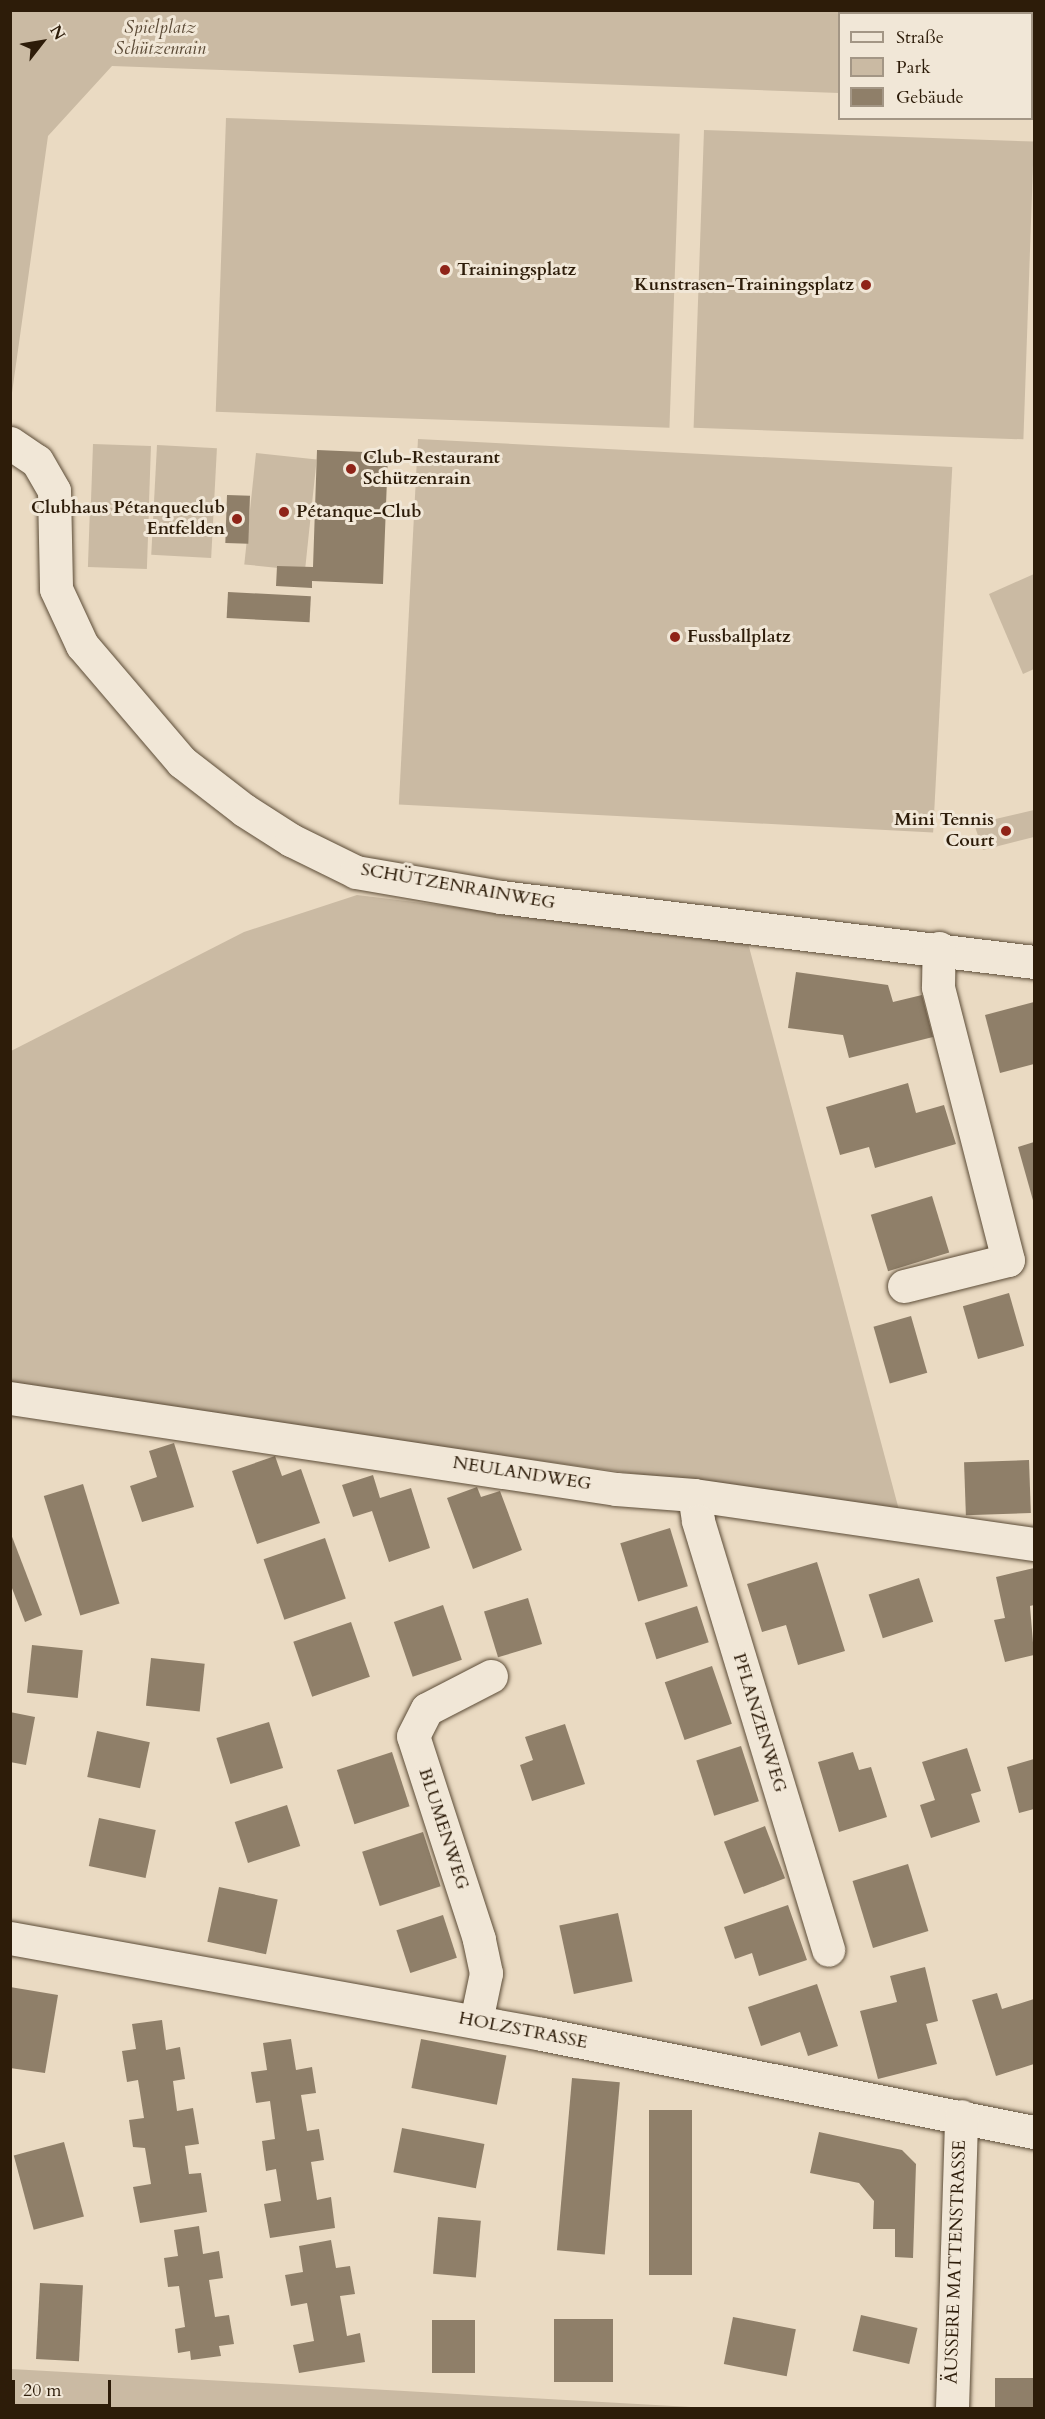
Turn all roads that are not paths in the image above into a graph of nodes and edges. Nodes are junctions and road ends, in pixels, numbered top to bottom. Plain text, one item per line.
1 (10, 443) edge
2 (939, 948) junction
3 (1035, 962) edge
4 (904, 1286) dead end
5 (10, 1398) edge
6 (694, 1495) junction
7 (1035, 1544) edge
8 (491, 1676) dead end
9 (10, 1938) edge
10 (828, 1950) dead end
11 (476, 2021) junction
12 (961, 2116) junction
13 (1035, 2132) edge
14 (952, 2409) edge

1 - 2 street, SCHÜTZENRAINWEG
2 - 3 street, SCHÜTZENRAINWEG
2 - 4 street
5 - 6 street, NEULANDWEG
6 - 7 street, NEULANDWEG
6 - 10 street, PFLANZENWEG
8 - 11 street, BLUMENWEG
9 - 11 street, HOLZSTRASSE
11 - 12 street, HOLZSTRASSE
12 - 13 street, HOLZSTRASSE
12 - 14 street, ÄUSSERE MATTENSTRASSE

